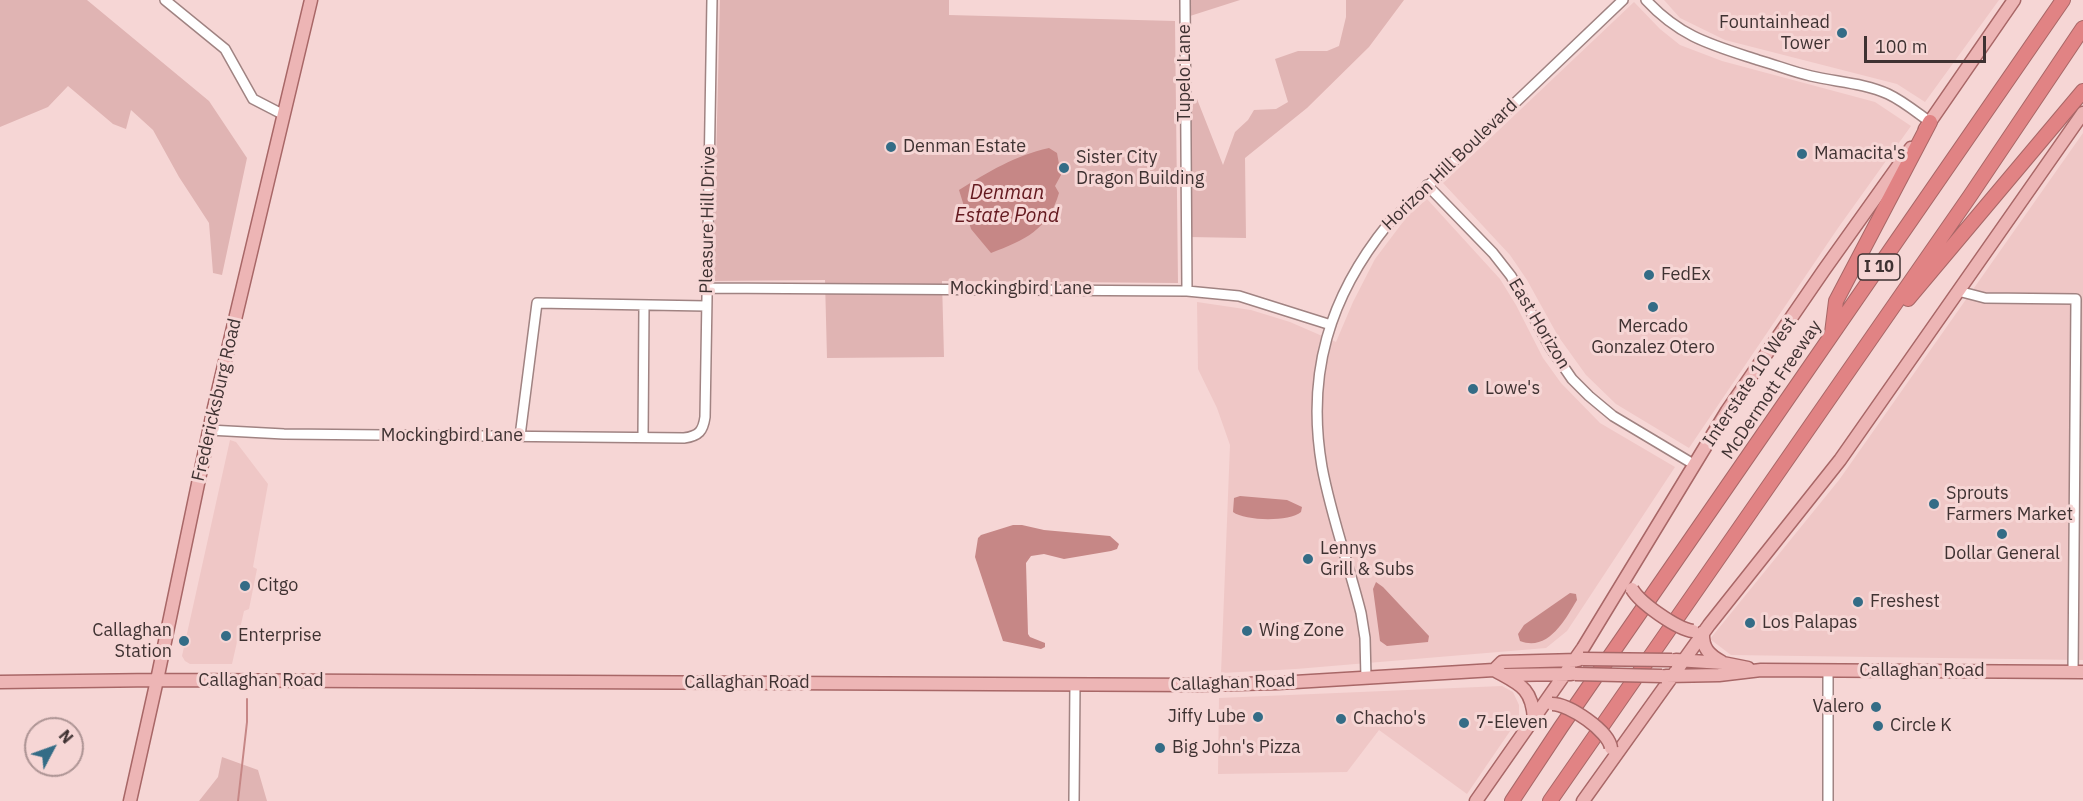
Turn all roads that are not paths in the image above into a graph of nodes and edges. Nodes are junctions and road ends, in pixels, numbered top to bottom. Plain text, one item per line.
1 (165, 0) edge
2 (311, 0) edge
3 (712, 0) edge
4 (1185, 0) edge
5 (1623, 0) edge
6 (1647, 0) edge
7 (2014, 0) edge
8 (2063, 0) edge
9 (2083, 28) edge
10 (2083, 91) edge
11 (2083, 112) edge
12 (284, 115) junction
13 (1930, 122) junction
14 (1427, 185) junction
15 (707, 288) junction
16 (1187, 291) junction
17 (1958, 291) junction
18 (644, 306) junction
19 (706, 306) junction
20 (1331, 324) junction
21 (1831, 335) junction
22 (1850, 370) junction
23 (209, 430) junction
24 (695, 435) joint
25 (520, 436) junction
26 (644, 437) junction
27 (1695, 465) junction
28 (1631, 571) junction
29 (1702, 629) junction
30 (1579, 660) junction
31 (1677, 660) junction
32 (1723, 663) junction
33 (1761, 670) junction
34 (1828, 670) junction
35 (1498, 672) junction
36 (2078, 672) edge
37 (1570, 674) junction
38 (1667, 676) junction
39 (1366, 678) junction
40 (157, 680) junction
41 (0, 682) edge
42 (1075, 684) junction
43 (1537, 714) junction
44 (1611, 762) junction
45 (130, 801) edge
46 (1074, 801) edge
47 (1476, 801) edge
48 (1512, 801) edge
49 (1550, 801) edge
50 (1583, 801) edge
51 (1828, 801) edge

1 - 12 street
2 - 12 main road, Fredericksburg Road
3 - 15 street, Pleasure Hill Drive
4 - 16 street, Tupelo Lane
5 - 14 street, Horizon Hill Boulevard
6 - 13 street
7 - 13 main road, Interstate 10 West
8 - 21 highway, McDermott Freeway / I 10
9 - 22 highway, I 10
10 - 22 highway
11 - 17 main road
12 - 23 main road, Fredericksburg Road
13 - 21 highway
13 - 27 main road, Interstate 10 West
14 - 20 street, Horizon Hill Boulevard
14 - 27 street, East Horizon
15 - 16 street, Mockingbird Lane
15 - 19 street, Pleasure Hill Drive
16 - 20 street, Mockingbird Lane
17 - 29 main road
17 - 36 street
18 - 19 street
18 - 25 street
18 - 26 street
19 - 24 street, Pleasure Hill Drive
20 - 39 street, Horizon Hill Boulevard
21 - 48 highway, McDermott Freeway / I 10
22 - 49 highway, I 10
23 - 25 street, Mockingbird Lane
23 - 40 main road, Fredericksburg Road
24 - 26 street, Mockingbird Lane
25 - 26 street, Mockingbird Lane
27 - 28 main road, Interstate 10 West
28 - 29 main road, bridge
28 - 30 main road, Interstate 10 West
29 - 31 main road
29 - 32 main road
30 - 31 main road, Callaghan Road, bridge
30 - 35 main road, Callaghan Road
30 - 37 main road, Interstate 10 West
31 - 32 main road, Callaghan Road
31 - 38 main road
32 - 33 main road, Callaghan Road
33 - 34 main road, Callaghan Road
33 - 38 main road, Callaghan Road
34 - 36 main road, Callaghan Road
34 - 51 street
35 - 37 main road, Callaghan Road
35 - 39 main road, Callaghan Road
35 - 43 main road
37 - 38 main road, Callaghan Road, bridge
37 - 43 main road, Interstate 10 West
38 - 44 main road
39 - 42 main road, Callaghan Road
40 - 41 main road, Callaghan Road
40 - 42 main road, Callaghan Road
40 - 45 main road, Fredericksburg Road
42 - 46 street
43 - 44 main road, bridge
43 - 47 main road, Interstate 10 West
44 - 50 main road

